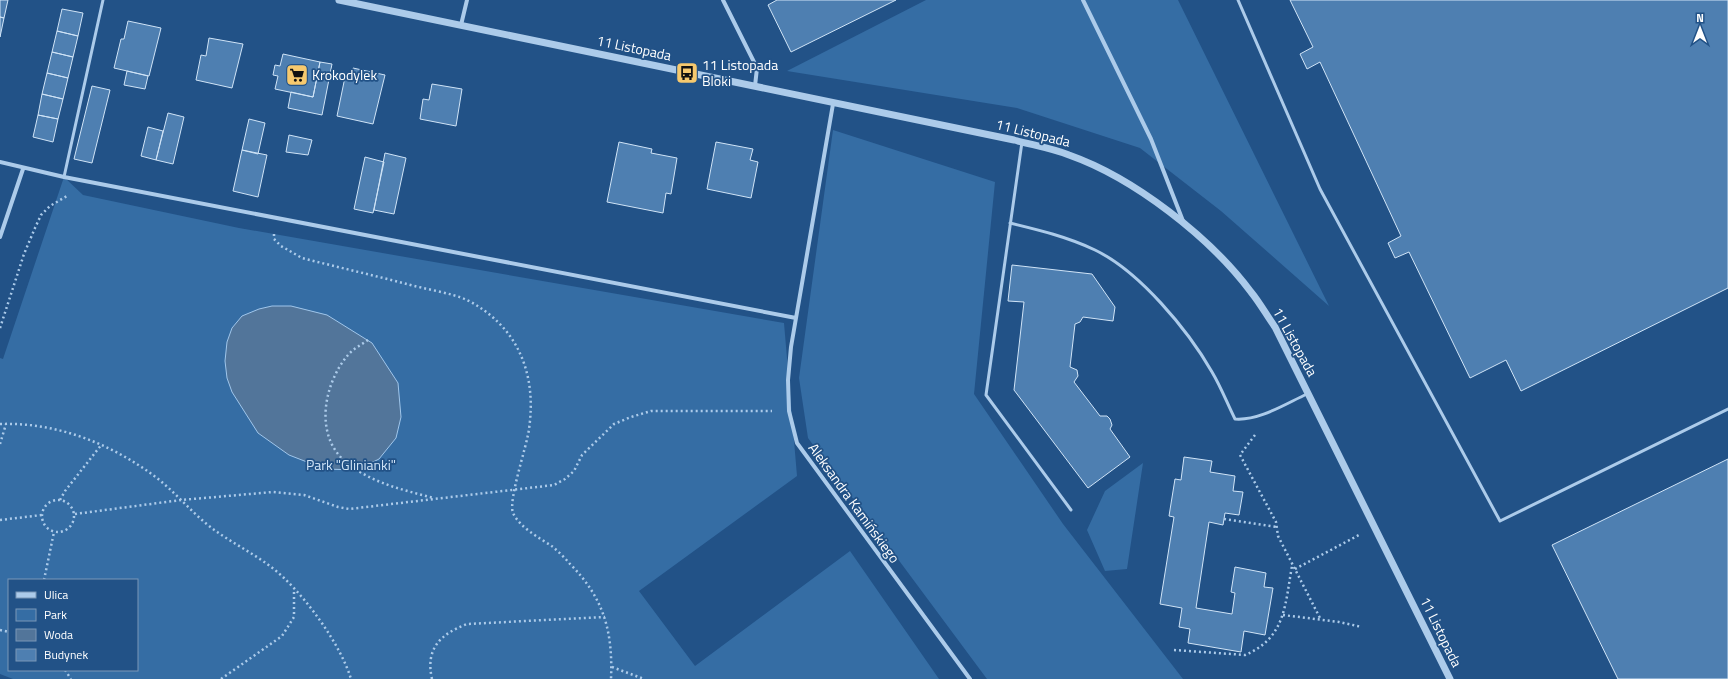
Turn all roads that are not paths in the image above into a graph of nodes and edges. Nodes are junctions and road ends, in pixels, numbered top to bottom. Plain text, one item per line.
1 (103, 0) edge
2 (339, 0) edge
3 (467, 0) edge
4 (723, 0) edge
5 (1083, 0) edge
6 (1238, 0) edge
7 (461, 25) junction
8 (755, 86) junction
9 (833, 104) junction
10 (1022, 142) junction
11 (0, 162) edge
12 (23, 169) junction
13 (64, 178) junction
14 (1010, 223) junction
15 (1184, 223) junction
16 (0, 237) edge
17 (796, 318) junction
18 (1309, 393) junction
19 (1728, 409) edge
20 (1071, 510) dead end
21 (970, 679) edge
22 (1450, 679) edge

1 - 13 lane
2 - 7 street, 11 Listopada
3 - 7 street
4 - 8 street
5 - 15 street
6 - 19 lane
7 - 8 street, 11 Listopada
8 - 9 street, 11 Listopada
9 - 10 street, 11 Listopada
9 - 17 street, Aleksandra Kamińskiego
10 - 14 lane
10 - 15 street, 11 Listopada
11 - 12 street
12 - 13 street
12 - 16 street
13 - 17 street
14 - 18 lane
14 - 20 lane
15 - 18 street, 11 Listopada
17 - 21 street, Aleksandra Kamińskiego
18 - 22 street, 11 Listopada

